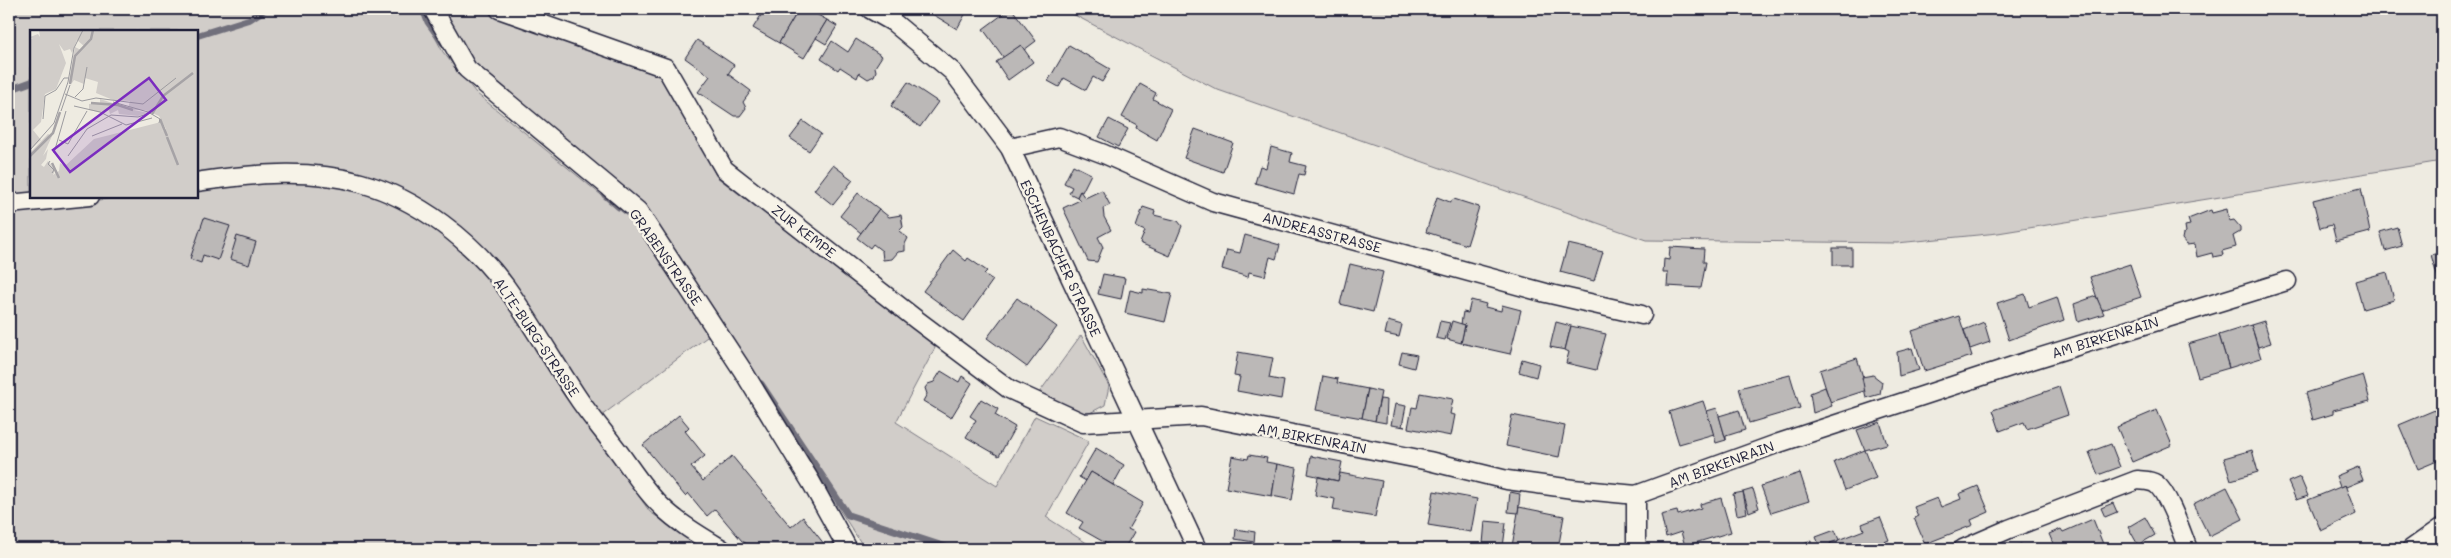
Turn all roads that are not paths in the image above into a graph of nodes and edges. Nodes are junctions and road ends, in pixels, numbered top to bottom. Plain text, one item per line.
1 (433, 9) edge
2 (499, 9) edge
3 (870, 9) edge
4 (1010, 148) junction
5 (198, 182) edge
6 (70, 198) edge
7 (9, 204) edge
8 (2287, 281) dead end
9 (1642, 315) dead end
10 (1138, 420) junction
11 (1636, 495) junction
12 (2442, 527) edge
13 (722, 549) edge
14 (848, 549) edge
15 (1197, 549) edge
16 (1636, 549) edge
17 (1963, 549) edge
18 (2188, 549) edge
19 (2411, 549) edge

1 - 14 street, GRABENSTRASSE
2 - 10 street, ZUR KEMPE
3 - 4 street, ESCHENBACHER STRASSE
4 - 9 street, ANDREASSTRASSE
4 - 10 street, ESCHENBACHER STRASSE
5 - 13 street, ALTE-BURG-STRASSE
6 - 7 street
8 - 11 street, AM BIRKENRAIN
10 - 11 street, AM BIRKENRAIN
10 - 15 street, ESCHENBACHER STRASSE
11 - 16 street
12 - 19 street
17 - 18 street

